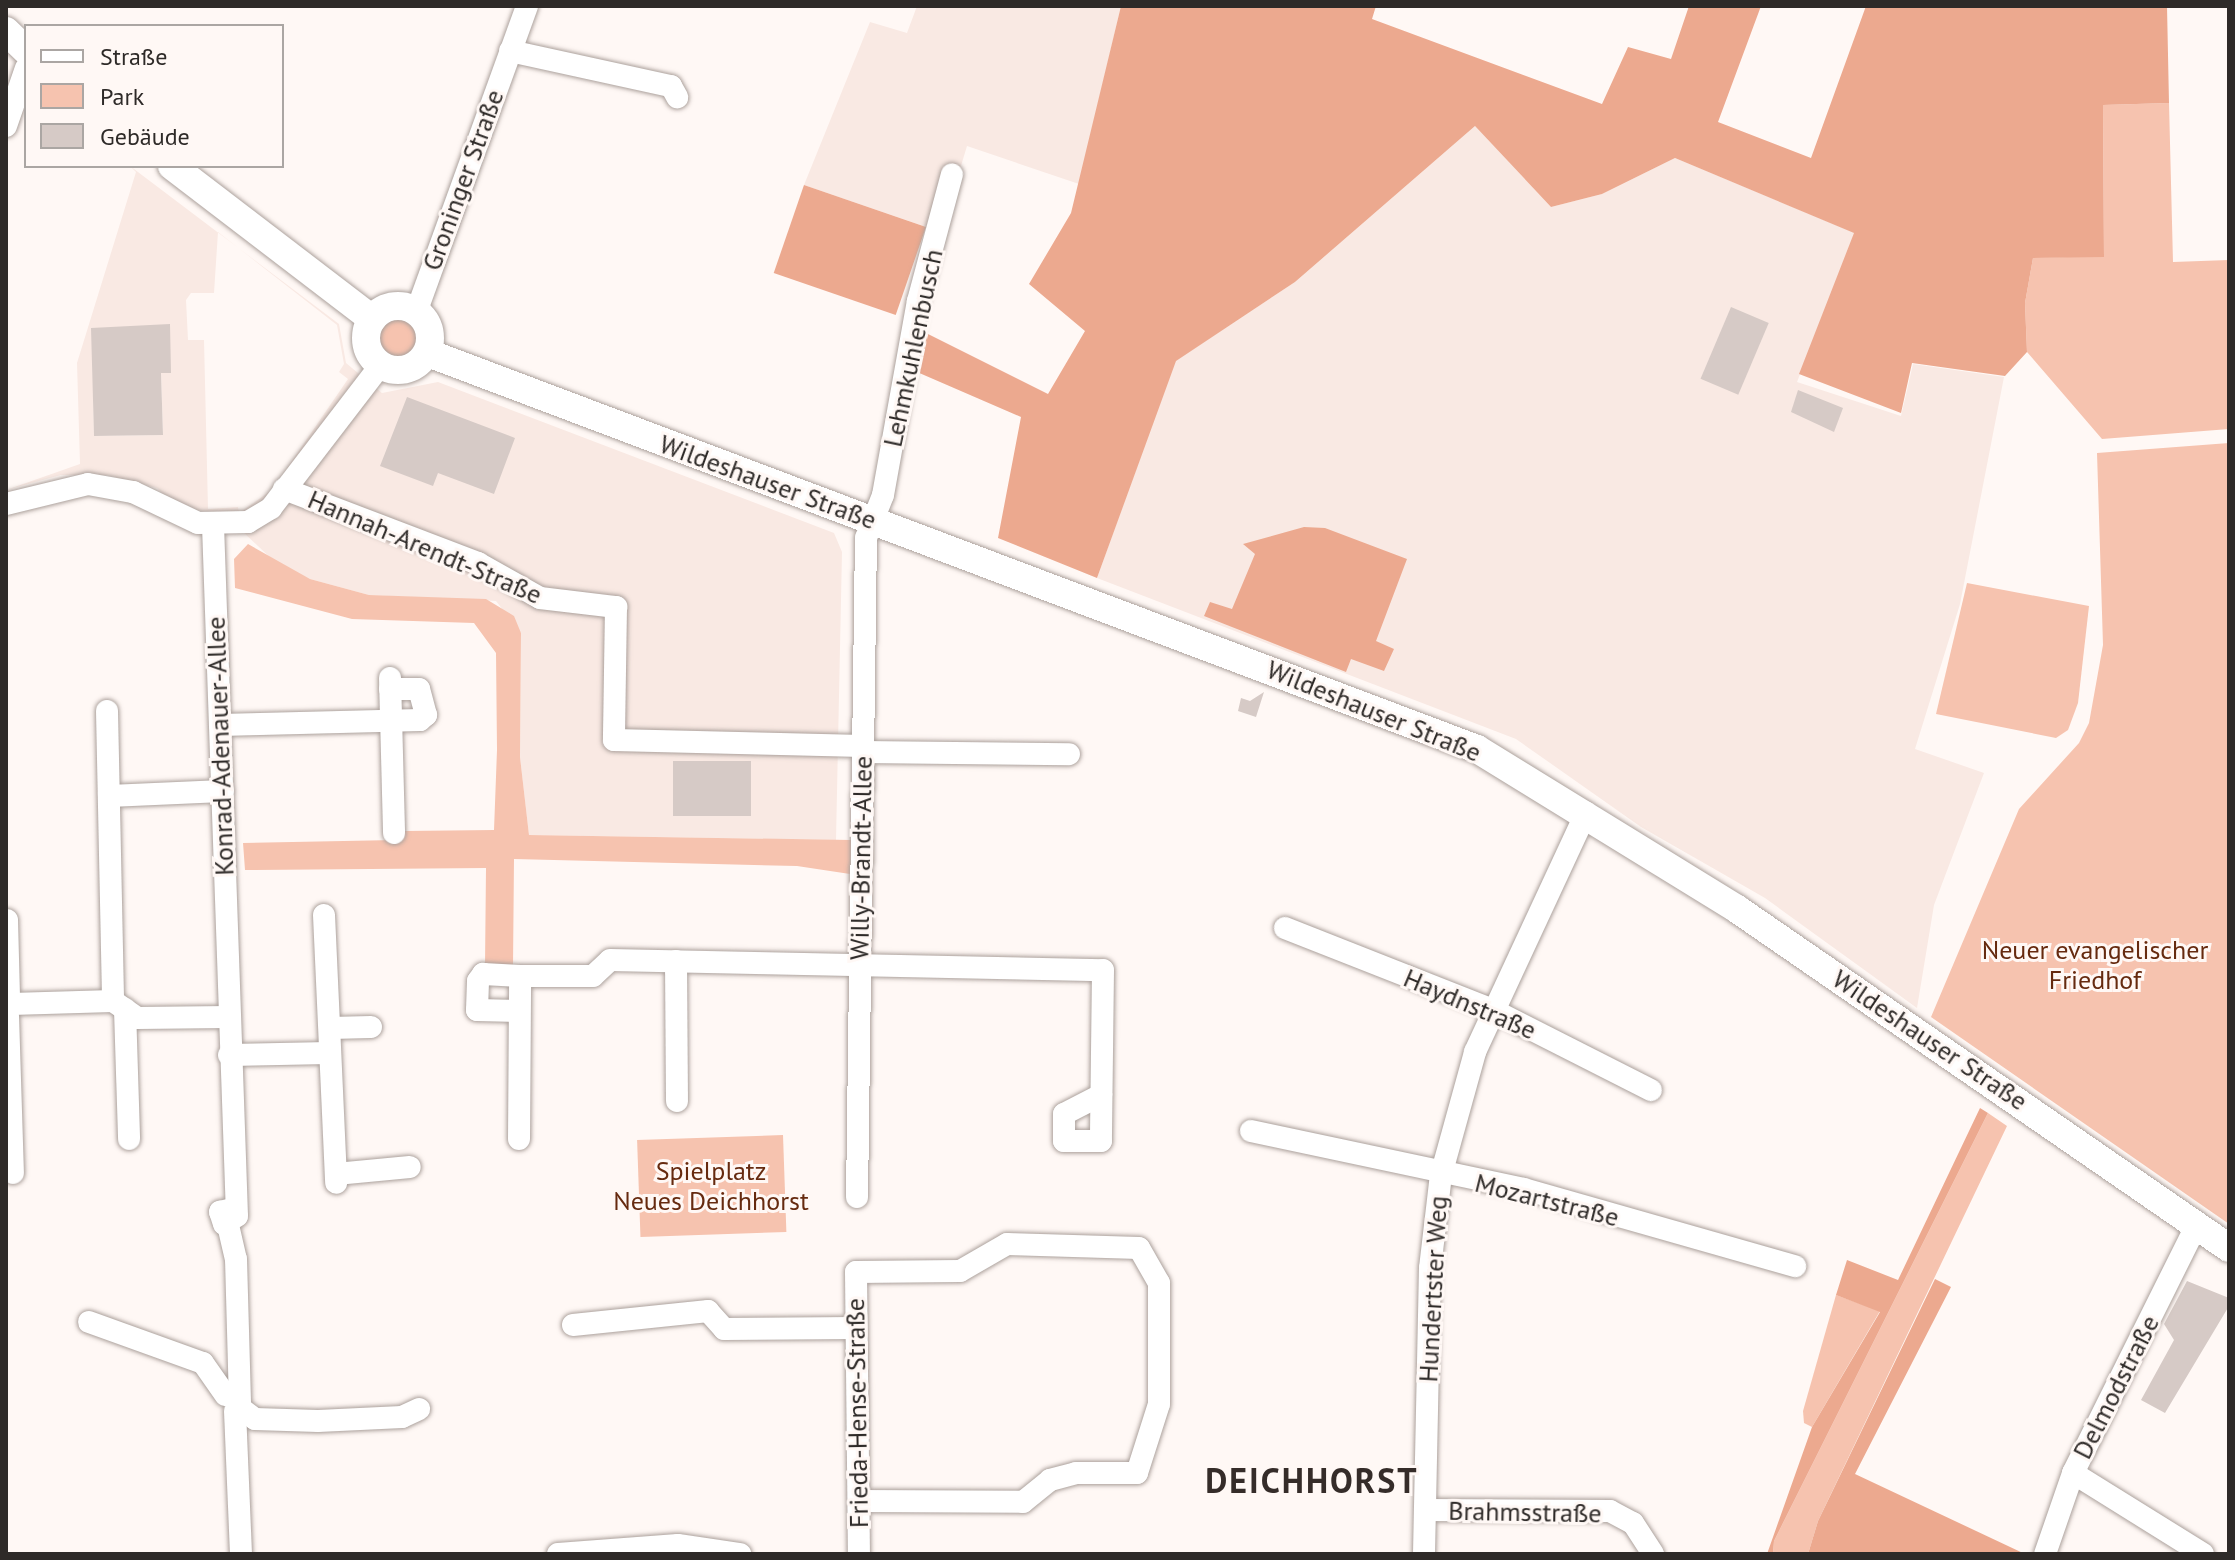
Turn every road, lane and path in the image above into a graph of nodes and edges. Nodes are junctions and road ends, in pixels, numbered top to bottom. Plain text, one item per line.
1 (527, 6) edge
2 (6, 31) edge
3 (24, 48) edge
4 (510, 51) junction
5 (24, 74) edge
6 (677, 97) dead end
7 (6, 126) edge
8 (175, 168) edge
9 (952, 174) dead end
10 (417, 310) junction
11 (372, 319) junction
12 (428, 353) junction
13 (380, 366) junction
14 (284, 489) junction
15 (6, 504) edge
16 (872, 520) junction
17 (213, 525) junction
18 (107, 711) dead end
19 (391, 721) junction
20 (220, 725) junction
21 (863, 749) junction
22 (1069, 754) dead end
23 (223, 791) junction
24 (109, 796) junction
25 (1586, 813) junction
26 (394, 833) dead end
27 (324, 915) dead end
28 (7, 920) edge
29 (1285, 928) dead end
30 (676, 961) junction
31 (860, 965) junction
32 (520, 976) junction
33 (8, 1004) edge
34 (119, 1005) junction
35 (1493, 1010) junction
36 (519, 1011) junction
37 (228, 1017) junction
38 (371, 1027) dead end
39 (330, 1028) junction
40 (330, 1053) junction
41 (229, 1055) junction
42 (1651, 1090) dead end
43 (1101, 1095) dead end
44 (677, 1101) dead end
45 (1251, 1131) dead end
46 (129, 1139) dead end
47 (519, 1139) dead end
48 (410, 1167) dead end
49 (13, 1173) dead end
50 (1441, 1175) junction
51 (857, 1197) dead end
52 (2197, 1224) junction
53 (2229, 1248) edge
54 (1795, 1266) dead end
55 (89, 1322) dead end
56 (573, 1325) dead end
57 (855, 1328) junction
58 (235, 1404) junction
59 (419, 1409) dead end
60 (2073, 1473) junction
61 (859, 1501) junction
62 (1425, 1510) junction
63 (241, 1554) edge
64 (558, 1554) edge
65 (740, 1554) edge
66 (859, 1554) edge
67 (1424, 1554) edge
68 (1653, 1554) edge
69 (2045, 1554) edge
70 (2203, 1554) edge

1 - 4 street, Groninger Straße
2 - 3 main road
4 - 6 street
4 - 10 street, Groninger Straße
5 - 7 street
8 - 11 main road
9 - 16 street, Lehmkuhlenbusch
10 - 11 main road
10 - 12 main road
11 - 13 main road
12 - 13 main road
12 - 16 main road, Wildeshauser Straße
13 - 14 street
14 - 17 street
14 - 21 street, Hannah-Arendt-Straße
15 - 17 street
16 - 21 street, Willy-Brandt-Allee
16 - 25 main road, Wildeshauser Straße
17 - 20 street, Konrad-Adenauer-Allee
18 - 24 street
19 - 19 street
19 - 20 street
19 - 26 street
20 - 23 street, Konrad-Adenauer-Allee
21 - 22 street
21 - 31 street, Willy-Brandt-Allee
23 - 24 street
23 - 37 street, Konrad-Adenauer-Allee
24 - 34 street
25 - 35 street, Hundertster Weg
25 - 52 main road, Wildeshauser Straße
27 - 39 street
28 - 33 street
29 - 35 street, Haydnstraße
30 - 31 street
30 - 32 street
30 - 44 street
31 - 43 street
31 - 51 street, Willy-Brandt-Allee
32 - 36 street
32 - 36 street
33 - 34 street
33 - 49 street
34 - 37 street
34 - 46 street
35 - 42 street, Haydnstraße
35 - 50 street, Hundertster Weg
36 - 47 street
37 - 41 street, Konrad-Adenauer-Allee
38 - 39 street
39 - 40 street
40 - 41 street
40 - 48 street
41 - 58 street, Konrad-Adenauer-Allee
45 - 50 street, Mozartstraße
50 - 54 street, Mozartstraße
50 - 62 street, Hundertster Weg
52 - 53 main road, Wildeshauser Straße
52 - 60 street, Delmodstraße
55 - 58 street
56 - 57 street
57 - 61 street, Frieda-Hense-Straße
57 - 61 street, Frieda-Hense-Straße
58 - 59 street
58 - 63 street, Konrad-Adenauer-Allee
60 - 69 street, Delmodstraße
60 - 70 street
61 - 66 street, Frieda-Hense-Straße
62 - 67 street, Hundertster Weg
62 - 68 street, Brahmsstraße
64 - 65 street

